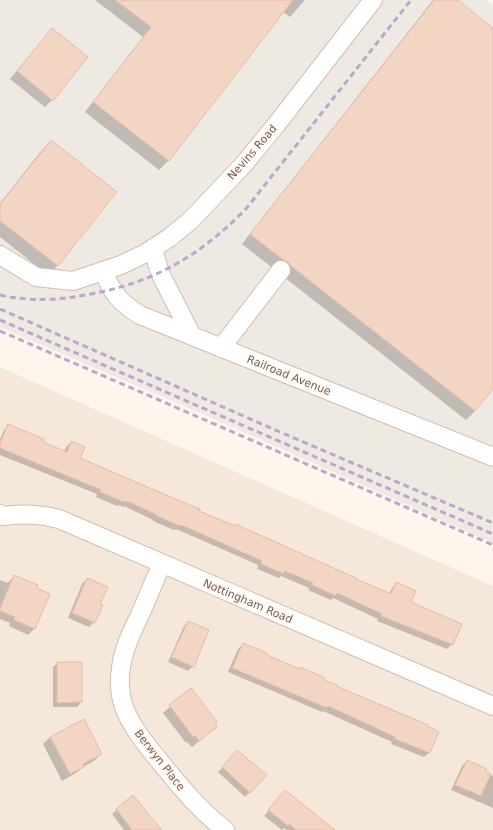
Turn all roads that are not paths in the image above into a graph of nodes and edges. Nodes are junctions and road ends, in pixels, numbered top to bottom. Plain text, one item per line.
1 (373, 0) edge
2 (152, 248) junction
3 (0, 255) edge
4 (281, 270) dead end
5 (103, 271) junction
6 (192, 336) junction
7 (222, 348) junction
8 (493, 457) edge
9 (0, 514) edge
10 (162, 564) junction
11 (493, 706) edge
12 (214, 827) edge

1 - 2 street, Nevins Road
2 - 5 street, Nevins Road
2 - 6 street
3 - 5 street, Nevins Road
4 - 7 street
5 - 6 street, Railroad Avenue
6 - 7 street, Railroad Avenue
7 - 8 street, Railroad Avenue
9 - 10 street, Nottingham Road
10 - 11 street, Nottingham Road
10 - 12 street, Berwyn Place

